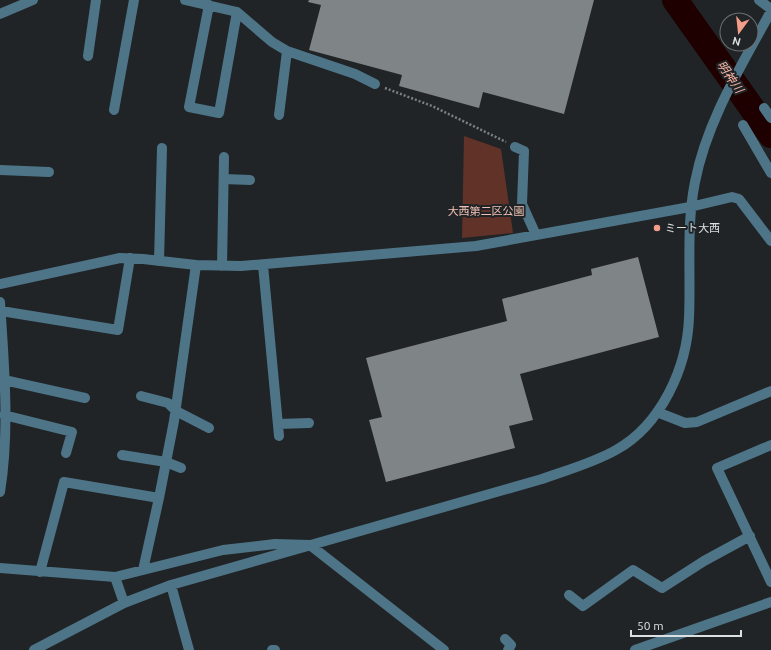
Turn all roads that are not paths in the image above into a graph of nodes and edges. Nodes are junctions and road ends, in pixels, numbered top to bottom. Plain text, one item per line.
1 (96, 0) edge
2 (134, 0) edge
3 (185, 0) edge
4 (758, 0) edge
5 (29, 1) edge
6 (222, 4) edge
7 (209, 5) junction
8 (771, 10) edge
9 (237, 12) junction
10 (0, 14) edge
11 (287, 51) junction
12 (88, 56) dead end
13 (375, 84) road end
14 (764, 108) dead end
15 (114, 110) dead end
16 (279, 115) dead end
17 (771, 118) edge
18 (743, 125) dead end
19 (516, 147) road end
20 (162, 148) dead end
21 (224, 157) dead end
22 (0, 170) edge
23 (49, 172) dead end
24 (771, 173) edge
25 (224, 179) junction
26 (250, 180) dead end
27 (690, 207) junction
28 (536, 235) junction
29 (771, 241) edge
30 (130, 258) junction
31 (158, 261) junction
32 (196, 265) junction
33 (263, 265) junction
34 (222, 266) junction
35 (0, 284) edge
36 (0, 307) edge
37 (1, 332) edge
38 (4, 380) junction
39 (771, 391) edge
40 (2, 392) edge
41 (141, 396) dead end
42 (85, 398) dead end
43 (176, 411) junction
44 (657, 412) junction
45 (4, 415) junction
46 (309, 423) dead end
47 (278, 424) junction
48 (209, 428) dead end
49 (279, 436) dead end
50 (771, 445) edge
51 (66, 452) dead end
52 (122, 455) dead end
53 (166, 462) junction
54 (181, 468) dead end
55 (0, 488) edge
56 (159, 498) junction
57 (750, 536) junction
58 (310, 545) junction
59 (0, 568) edge
60 (144, 570) junction
61 (40, 572) junction
62 (115, 577) junction
63 (771, 582) edge
64 (171, 585) junction
65 (569, 595) dead end
66 (771, 602) edge
67 (124, 603) junction
68 (504, 639) dead end
69 (442, 649) edge
70 (34, 650) edge
71 (189, 650) edge
72 (272, 650) edge
73 (275, 650) edge
74 (508, 650) edge
75 (635, 650) edge

1 - 12 street
2 - 15 street
3 - 7 street
4 - 8 street
5 - 10 street
6 - 7 street
6 - 9 street
7 - 9 street
8 - 27 street
9 - 11 street
11 - 13 street
11 - 16 street
14 - 17 street
18 - 24 street
19 - 28 street
20 - 31 street
21 - 25 street
22 - 23 street
25 - 26 street
25 - 34 street
27 - 28 street
27 - 29 street
27 - 44 street
28 - 33 street
30 - 31 street
30 - 35 street
30 - 36 street
31 - 32 street
32 - 34 street
32 - 43 street
33 - 34 street
33 - 47 street
36 - 37 street
37 - 38 street
38 - 40 street
38 - 42 street
39 - 44 street
40 - 45 street
41 - 43 street
43 - 48 street
43 - 53 street
44 - 58 street
45 - 51 street
45 - 55 street
46 - 47 street
47 - 49 street
50 - 57 street
52 - 53 street
53 - 54 street
53 - 56 street
56 - 60 street
56 - 61 street
57 - 63 street
57 - 65 street
58 - 60 street
58 - 64 street
58 - 69 street
59 - 61 street
60 - 62 street
61 - 62 street
62 - 67 street
64 - 67 street
64 - 71 street
66 - 75 street
67 - 70 street
68 - 74 street
72 - 73 street

